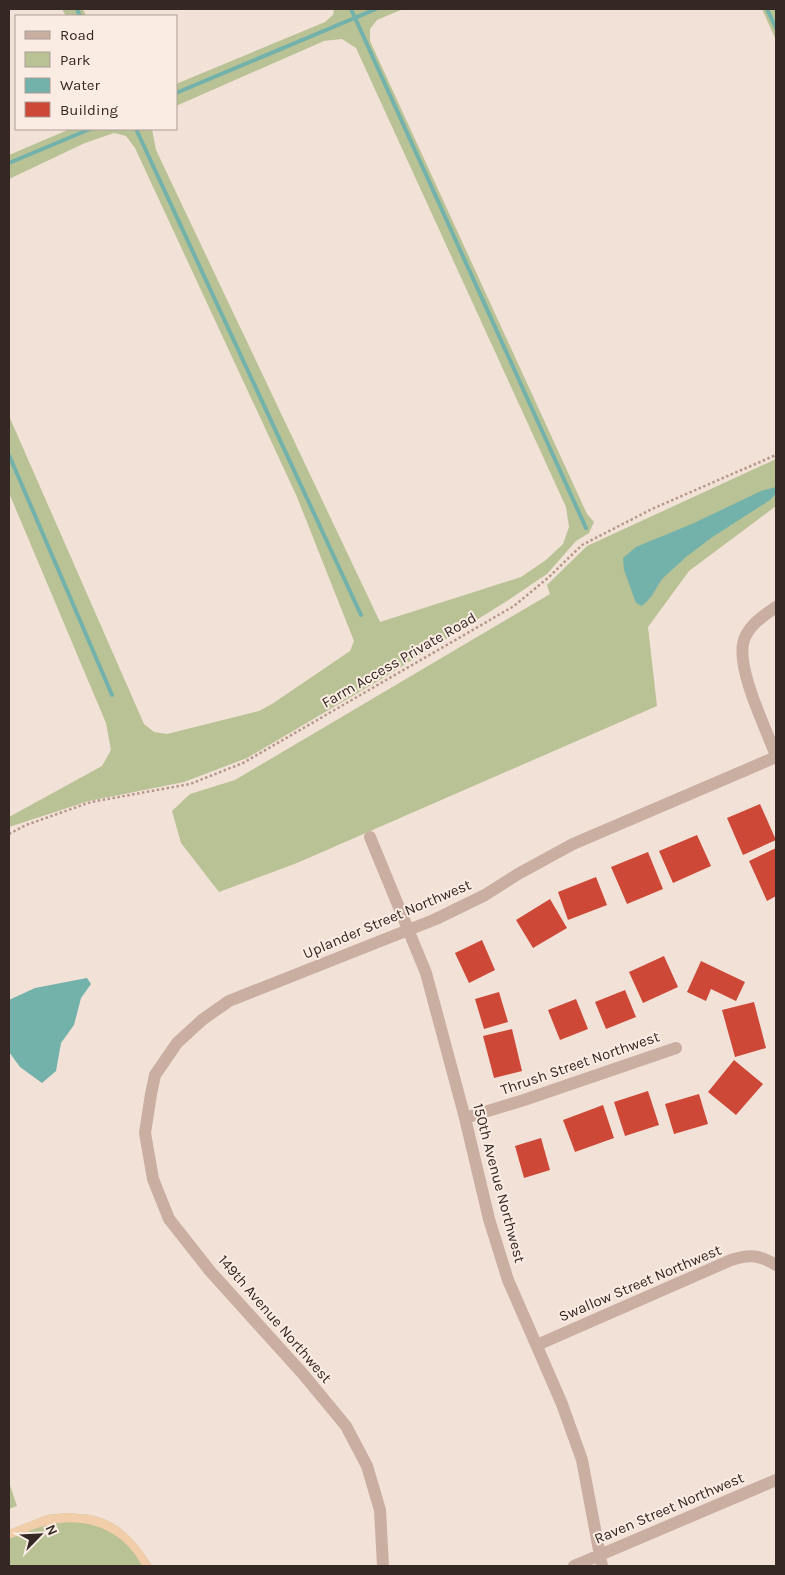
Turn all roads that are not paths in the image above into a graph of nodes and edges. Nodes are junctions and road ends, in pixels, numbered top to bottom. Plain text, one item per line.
1 (776, 607) edge
2 (776, 756) edge
3 (370, 838) dead end
4 (408, 930) junction
5 (676, 1048) dead end
6 (151, 1094) joint
7 (465, 1118) junction
8 (776, 1265) edge
9 (537, 1345) junction
10 (776, 1480) edge
11 (601, 1561) edge
12 (383, 1566) edge
13 (574, 1566) edge

1 - 2 street
2 - 4 street, Uplander Street Northwest
3 - 4 street, 150th Avenue Northwest
4 - 6 street, Uplander Street Northwest
4 - 7 street, 150th Avenue Northwest
5 - 7 street, Thrush Street Northwest
6 - 12 street, 149th Avenue Northwest
7 - 9 street, 150th Avenue Northwest
8 - 9 street, Swallow Street Northwest
9 - 11 street, 150th Avenue Northwest
10 - 11 street, Raven Street Northwest
11 - 13 street, Raven Street Northwest

